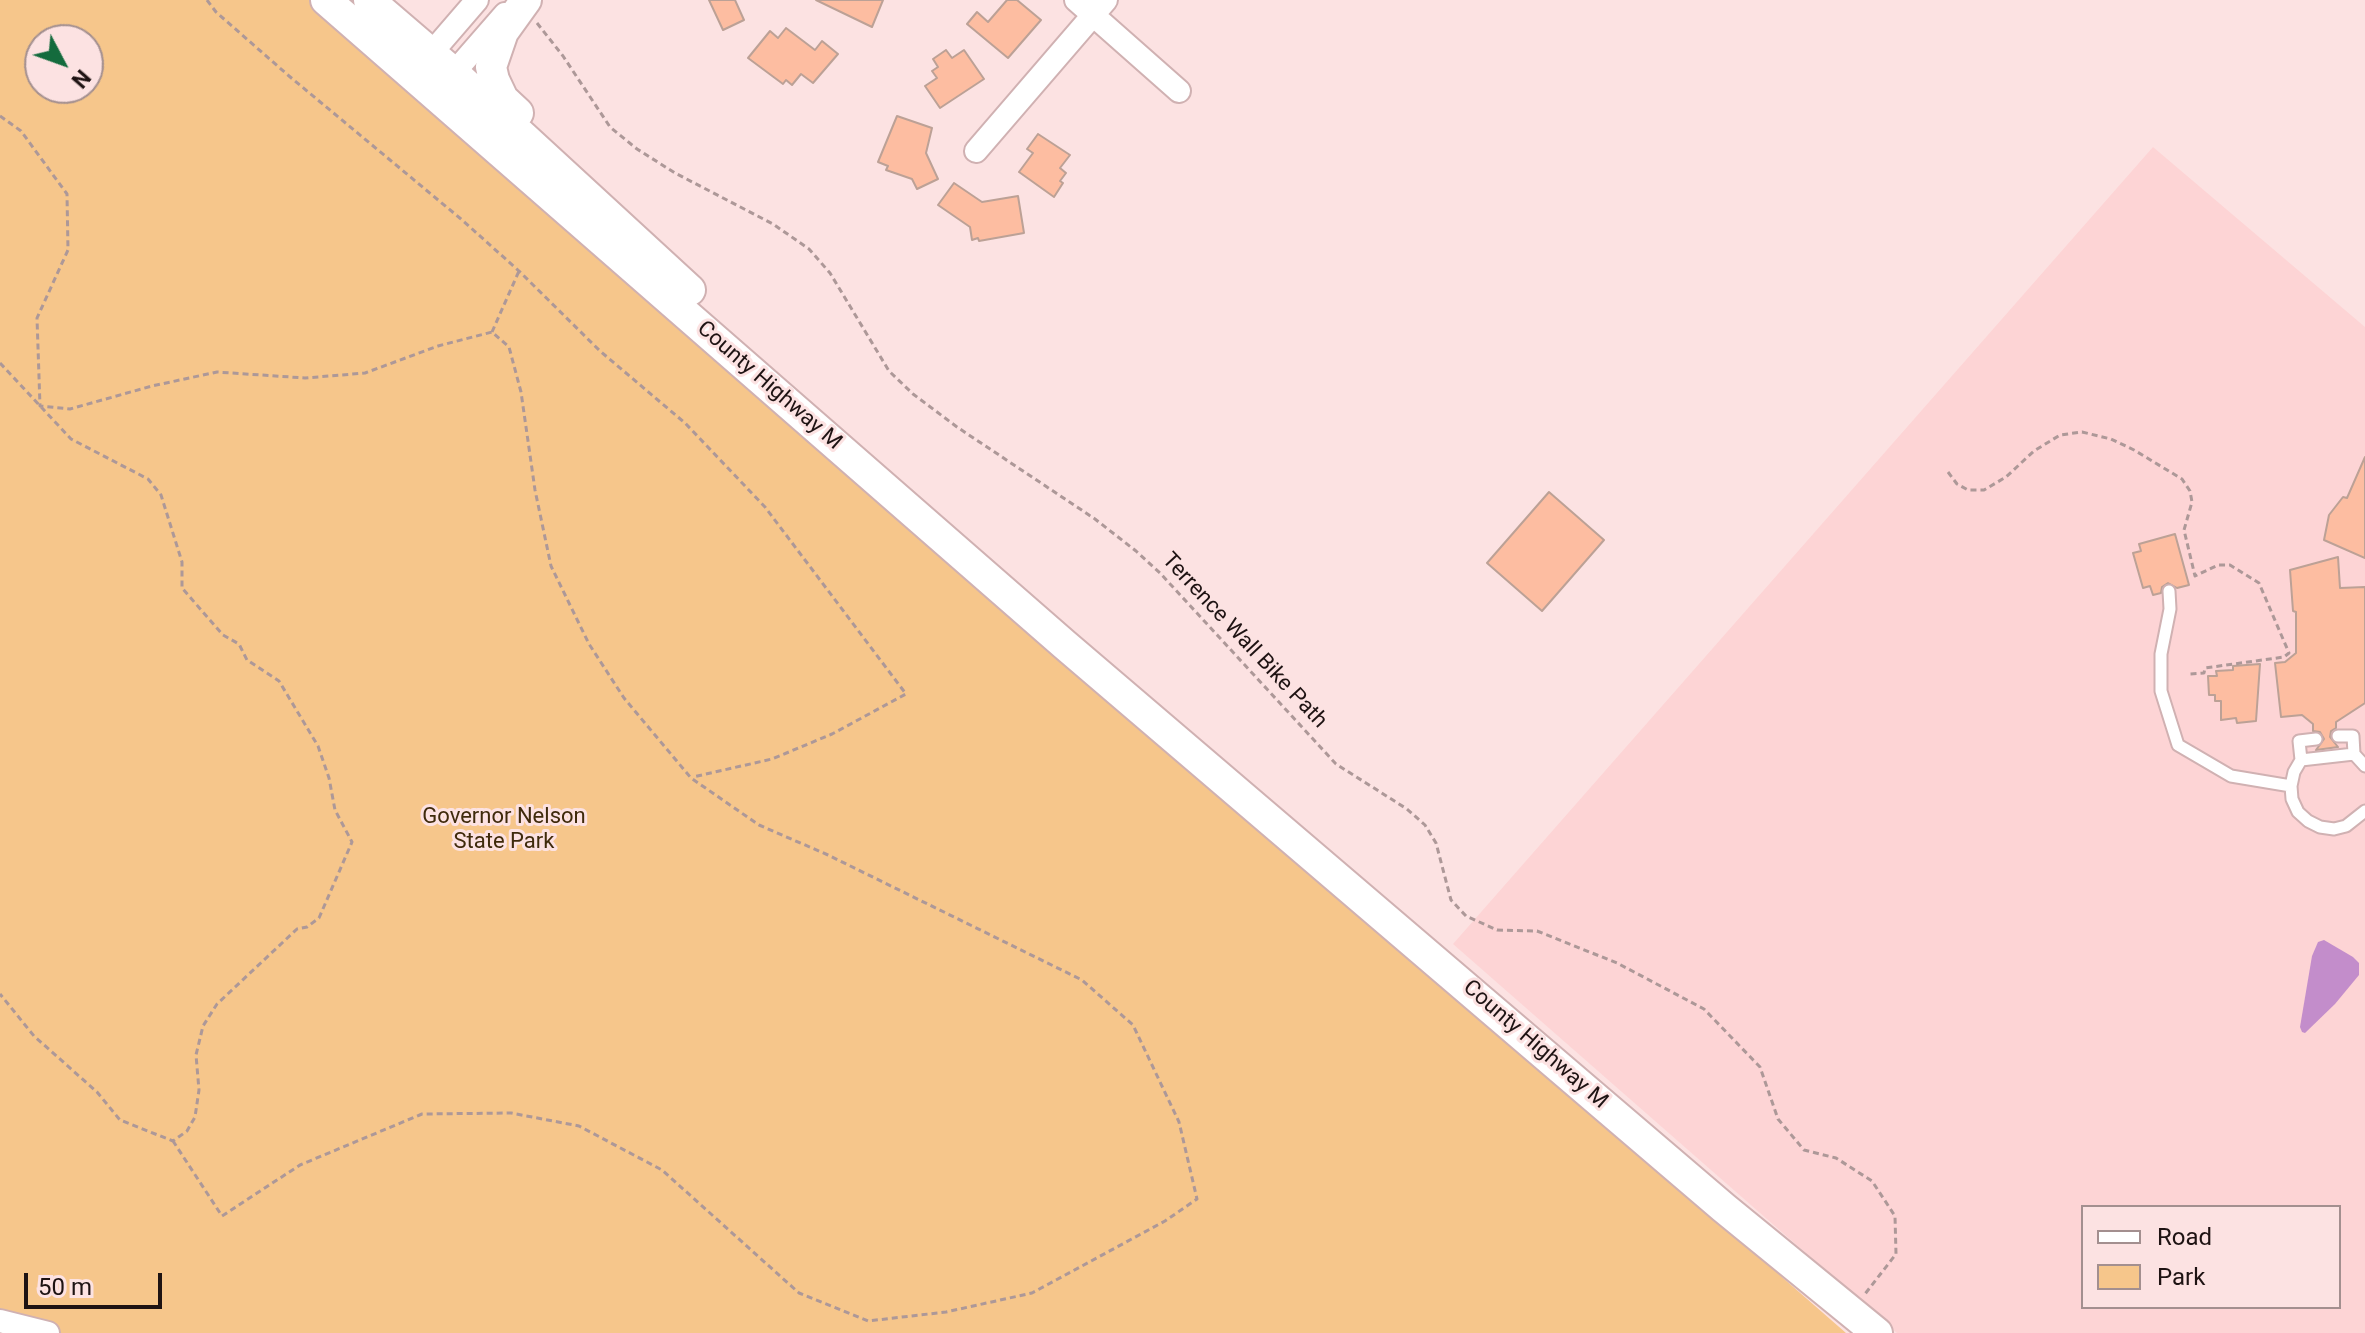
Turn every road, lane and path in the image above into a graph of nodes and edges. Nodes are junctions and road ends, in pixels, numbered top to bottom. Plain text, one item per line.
1 (207, 0) edge
2 (326, 0) edge
3 (369, 0) edge
4 (477, 0) edge
5 (521, 3) edge
6 (1091, 5) edge
7 (422, 64) junction
8 (444, 84) junction
9 (1179, 91) dead end
10 (0, 116) edge
11 (976, 151) dead end
12 (519, 271) junction
13 (695, 295) junction
14 (492, 332) junction
15 (0, 363) edge
16 (40, 406) junction
17 (1948, 472) dead end
18 (2169, 591) dead end
19 (2189, 674) dead end
20 (2338, 736) dead end
21 (2316, 739) dead end
22 (2354, 754) junction
23 (2301, 760) junction
24 (2365, 766) edge
25 (1214, 769) junction
26 (691, 778) junction
27 (2291, 786) junction
28 (2365, 811) edge
29 (0, 994) edge
30 (173, 1141) junction
31 (1867, 1320) edge
32 (0, 1321) edge
33 (48, 1333) edge

1 - 12 path
2 - 7 main road, County Highway M
3 - 7 main road, County Highway M
4 - 7 street
5 - 8 street
5 - 13 main road
5 - 31 path, Terrence Wall Bike Path
6 - 9 street
6 - 11 street
7 - 8 main road, County Highway M
8 - 13 main road, County Highway M
8 - 25 main road, County Highway M
10 - 16 path
12 - 14 path
12 - 26 path
13 - 25 main road, County Highway M
14 - 16 path
14 - 26 path
15 - 16 path
16 - 30 path
17 - 19 path
18 - 27 lane
20 - 22 lane
21 - 23 lane
22 - 23 lane
22 - 24 lane
23 - 27 lane
25 - 31 main road, County Highway M
26 - 30 path
27 - 28 lane
29 - 30 path
32 - 33 street

